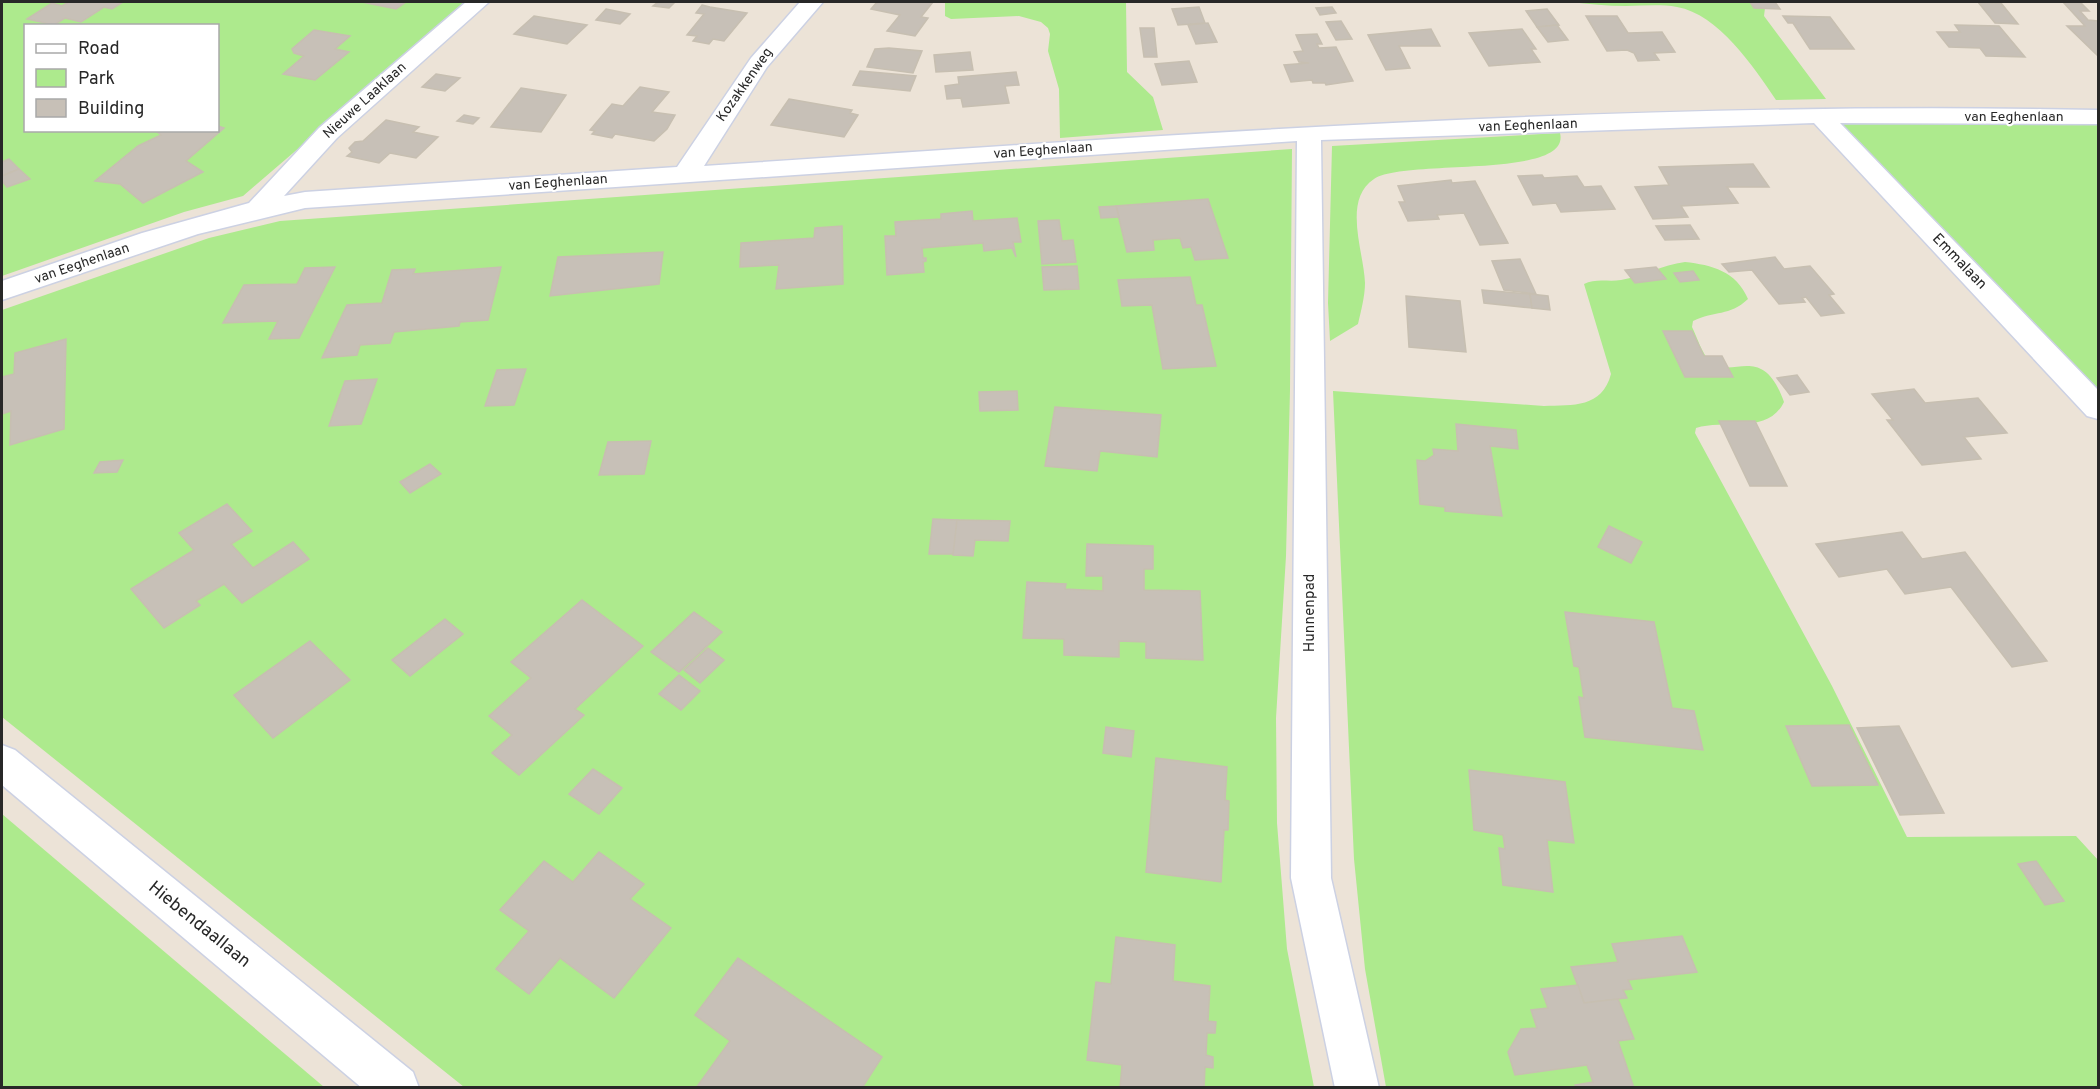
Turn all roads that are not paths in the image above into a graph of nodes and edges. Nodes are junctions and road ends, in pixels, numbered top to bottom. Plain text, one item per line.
1 (478, 2) edge
2 (812, 2) edge
3 (1820, 116) junction
4 (2098, 117) edge
5 (1309, 133) junction
6 (685, 175) junction
7 (260, 208) junction
8 (2, 291) edge
9 (2098, 408) edge
10 (2, 762) edge
11 (397, 1088) edge
12 (1357, 1088) edge

1 - 7 street, Nieuwe Laaklaan
2 - 6 street, Kozakkenweg
3 - 4 street, van Eeghenlaan
3 - 5 street, van Eeghenlaan
3 - 9 street, Emmalaan
5 - 6 street, van Eeghenlaan
5 - 12 street, Hunnenpad
6 - 7 street, van Eeghenlaan
7 - 8 street, van Eeghenlaan
10 - 11 street, Hiebendaallaan

